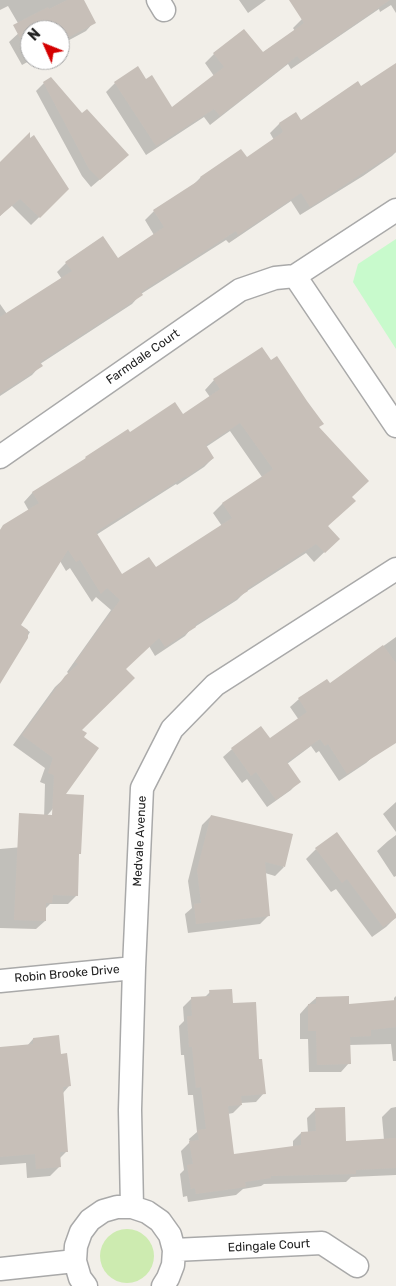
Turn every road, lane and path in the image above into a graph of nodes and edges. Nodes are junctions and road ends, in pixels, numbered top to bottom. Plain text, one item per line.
1 (396, 210) edge
2 (295, 276) junction
3 (396, 426) edge
4 (0, 457) edge
5 (396, 569) edge
6 (134, 968) junction
7 (0, 981) edge
8 (132, 1207) junction
9 (174, 1250) junction
10 (75, 1261) junction
11 (357, 1266) dead end
12 (0, 1269) edge
13 (86, 1286) edge
14 (163, 1286) edge

1 - 2 street, Farmdale Court
2 - 3 street
2 - 4 street, Farmdale Court
5 - 6 street, Medvale Avenue
6 - 7 street, Robin Brooke Drive
6 - 8 street, Medvale Avenue
8 - 9 street
8 - 10 street
9 - 11 street, Edingale Court
9 - 14 street
10 - 12 street
10 - 13 street

